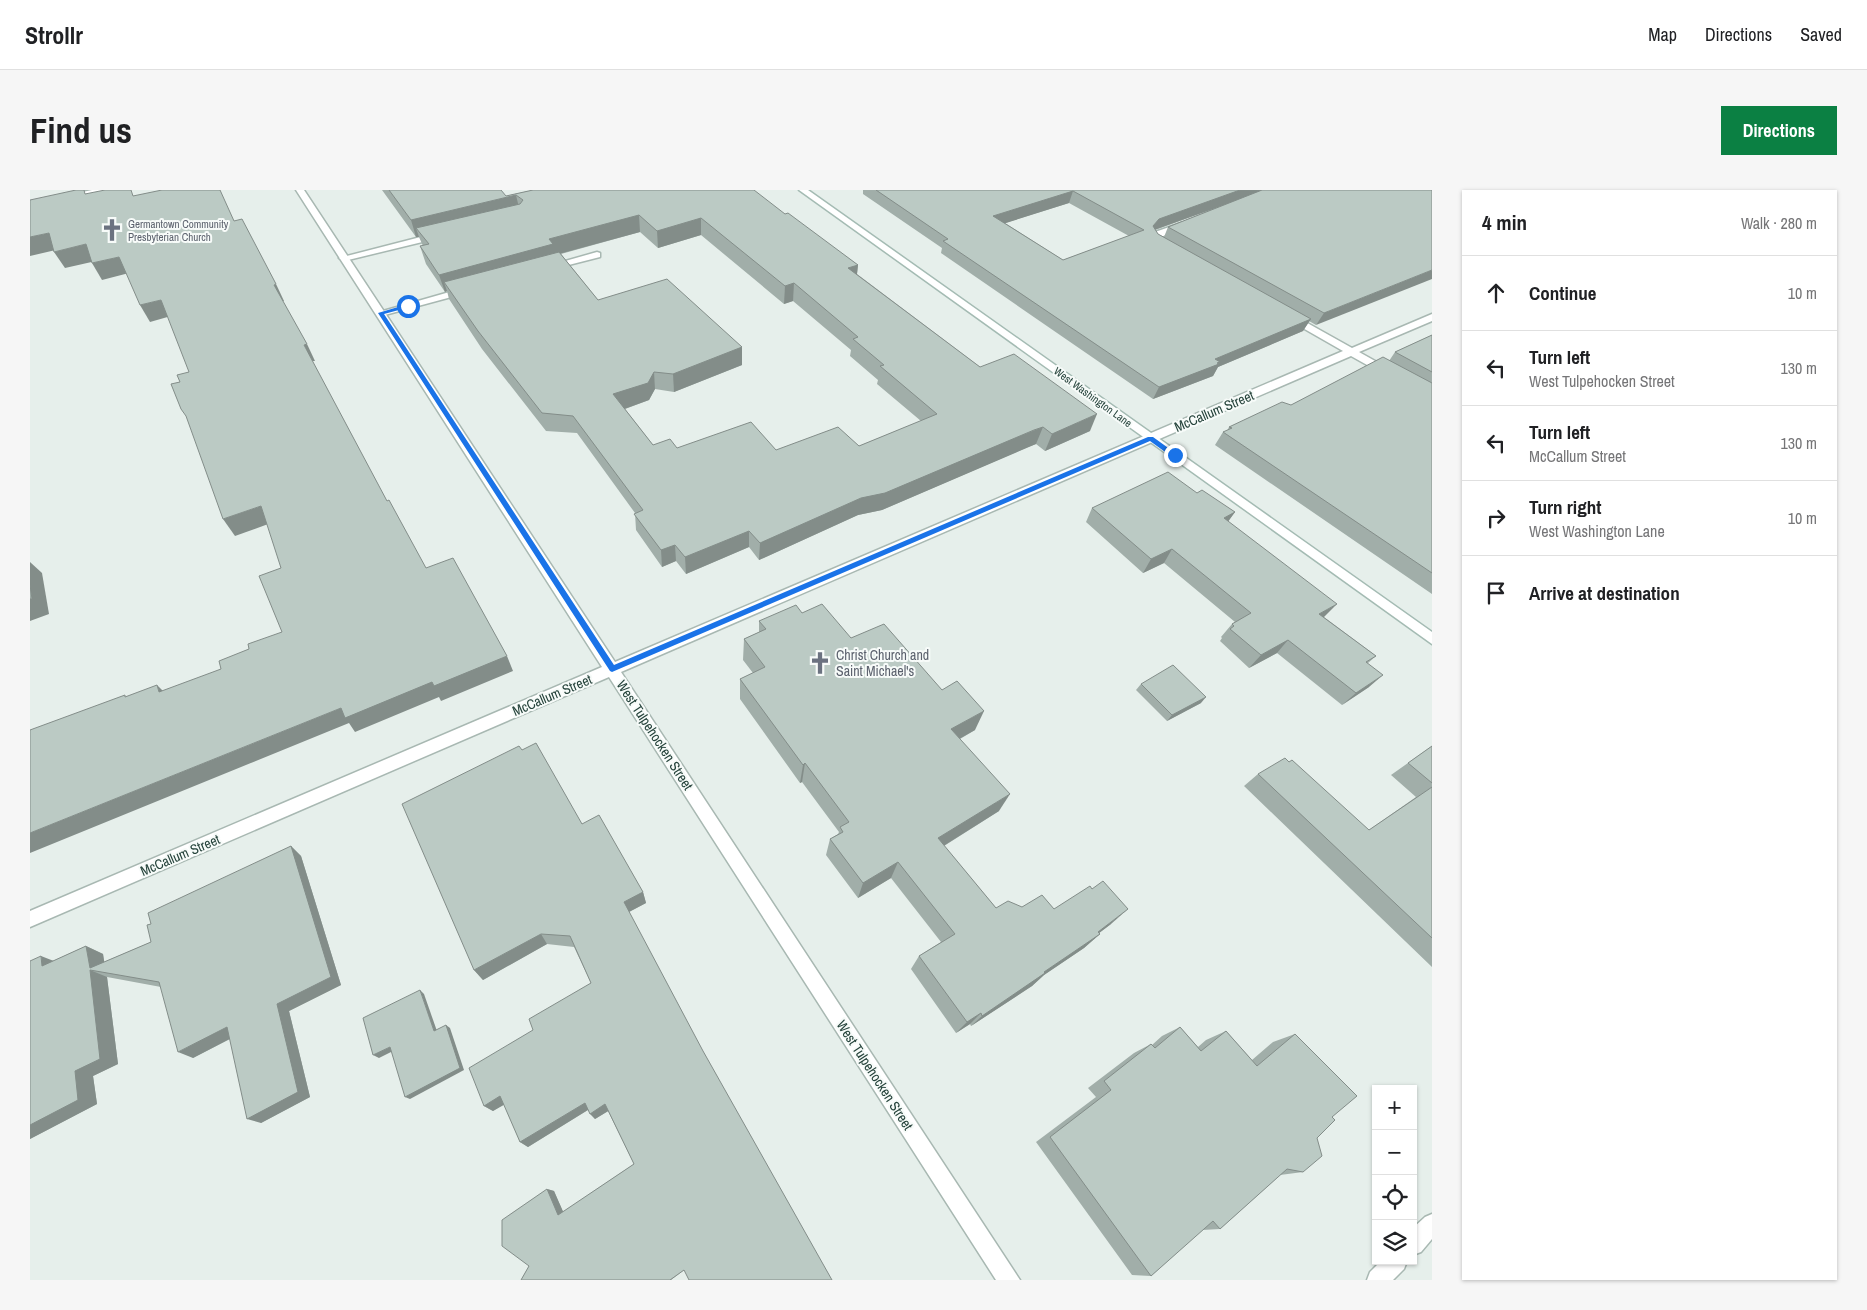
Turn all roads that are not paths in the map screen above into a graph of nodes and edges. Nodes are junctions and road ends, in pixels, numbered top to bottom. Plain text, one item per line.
1 (103, 190) edge
2 (300, 190) edge
3 (803, 190) edge
4 (30, 206) edge
5 (1195, 221) edge
6 (445, 234) edge
7 (1174, 252) edge
8 (597, 255) dead end
9 (344, 258) junction
10 (540, 270) edge
11 (474, 288) edge
12 (381, 313) junction
13 (1283, 313) edge
14 (1432, 317) edge
15 (1352, 351) junction
16 (1399, 378) edge
17 (1150, 438) junction
18 (1432, 639) edge
19 (612, 669) junction
20 (30, 919) edge
21 (1432, 1224) edge
22 (1417, 1240) edge
23 (1392, 1265) edge
24 (1009, 1280) edge
25 (1378, 1280) edge

1 - 4 street
2 - 9 street, West Tulpehocken Street
3 - 17 street, West Washington Lane
5 - 7 street
6 - 9 street
8 - 10 street
9 - 12 street, West Tulpehocken Street
11 - 12 street
12 - 19 street, West Tulpehocken Street
13 - 15 street
14 - 15 street, McCallum Street
15 - 16 street
15 - 17 street, McCallum Street
17 - 18 street, West Washington Lane
17 - 19 street, McCallum Street
19 - 20 street, McCallum Street
19 - 24 street, West Tulpehocken Street
21 - 22 street
23 - 25 street

